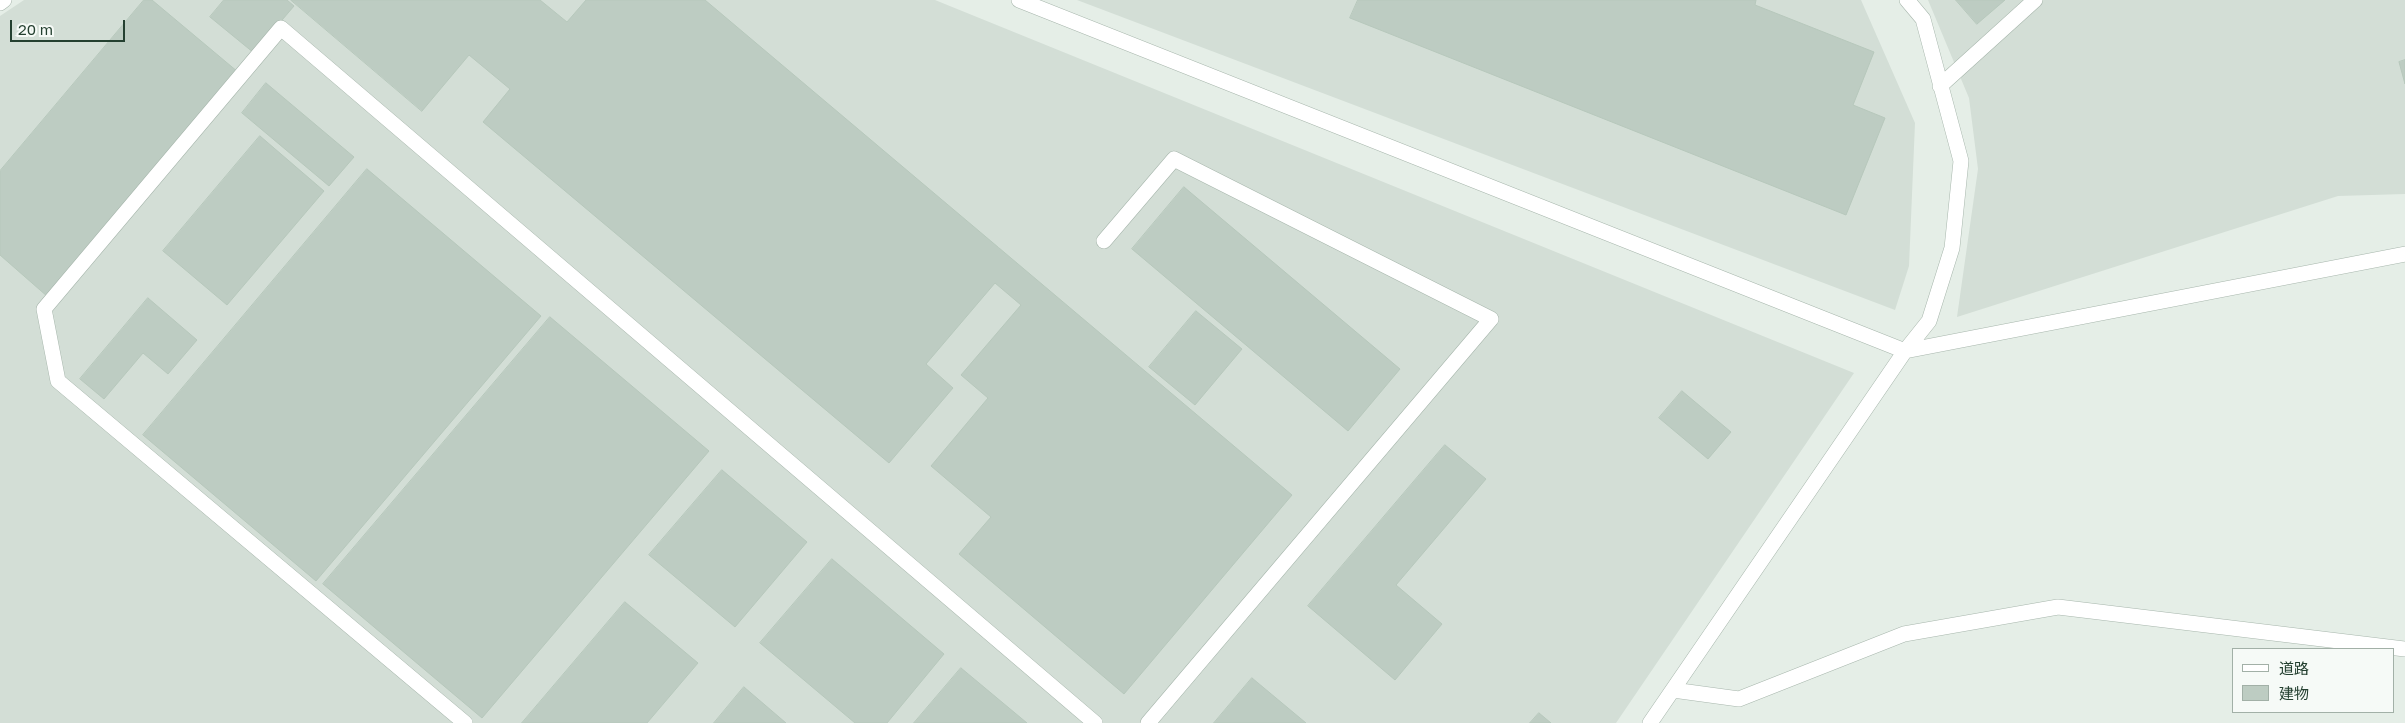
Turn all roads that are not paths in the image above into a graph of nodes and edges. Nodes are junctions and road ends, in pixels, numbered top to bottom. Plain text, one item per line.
1 (4, 0) edge
2 (1019, 0) edge
3 (1907, 0) edge
4 (2035, 0) edge
5 (0, 3) edge
6 (1940, 86) junction
7 (1104, 242) dead end
8 (2405, 254) edge
9 (1905, 351) junction
10 (2405, 649) edge
11 (1673, 690) junction
12 (465, 723) edge
13 (1095, 723) edge
14 (1148, 723) edge
15 (1650, 723) edge

1 - 5 street
2 - 9 street
3 - 6 street
4 - 6 street
6 - 9 street
7 - 14 street
8 - 9 street
9 - 11 street
10 - 11 street
11 - 15 street
12 - 13 street

